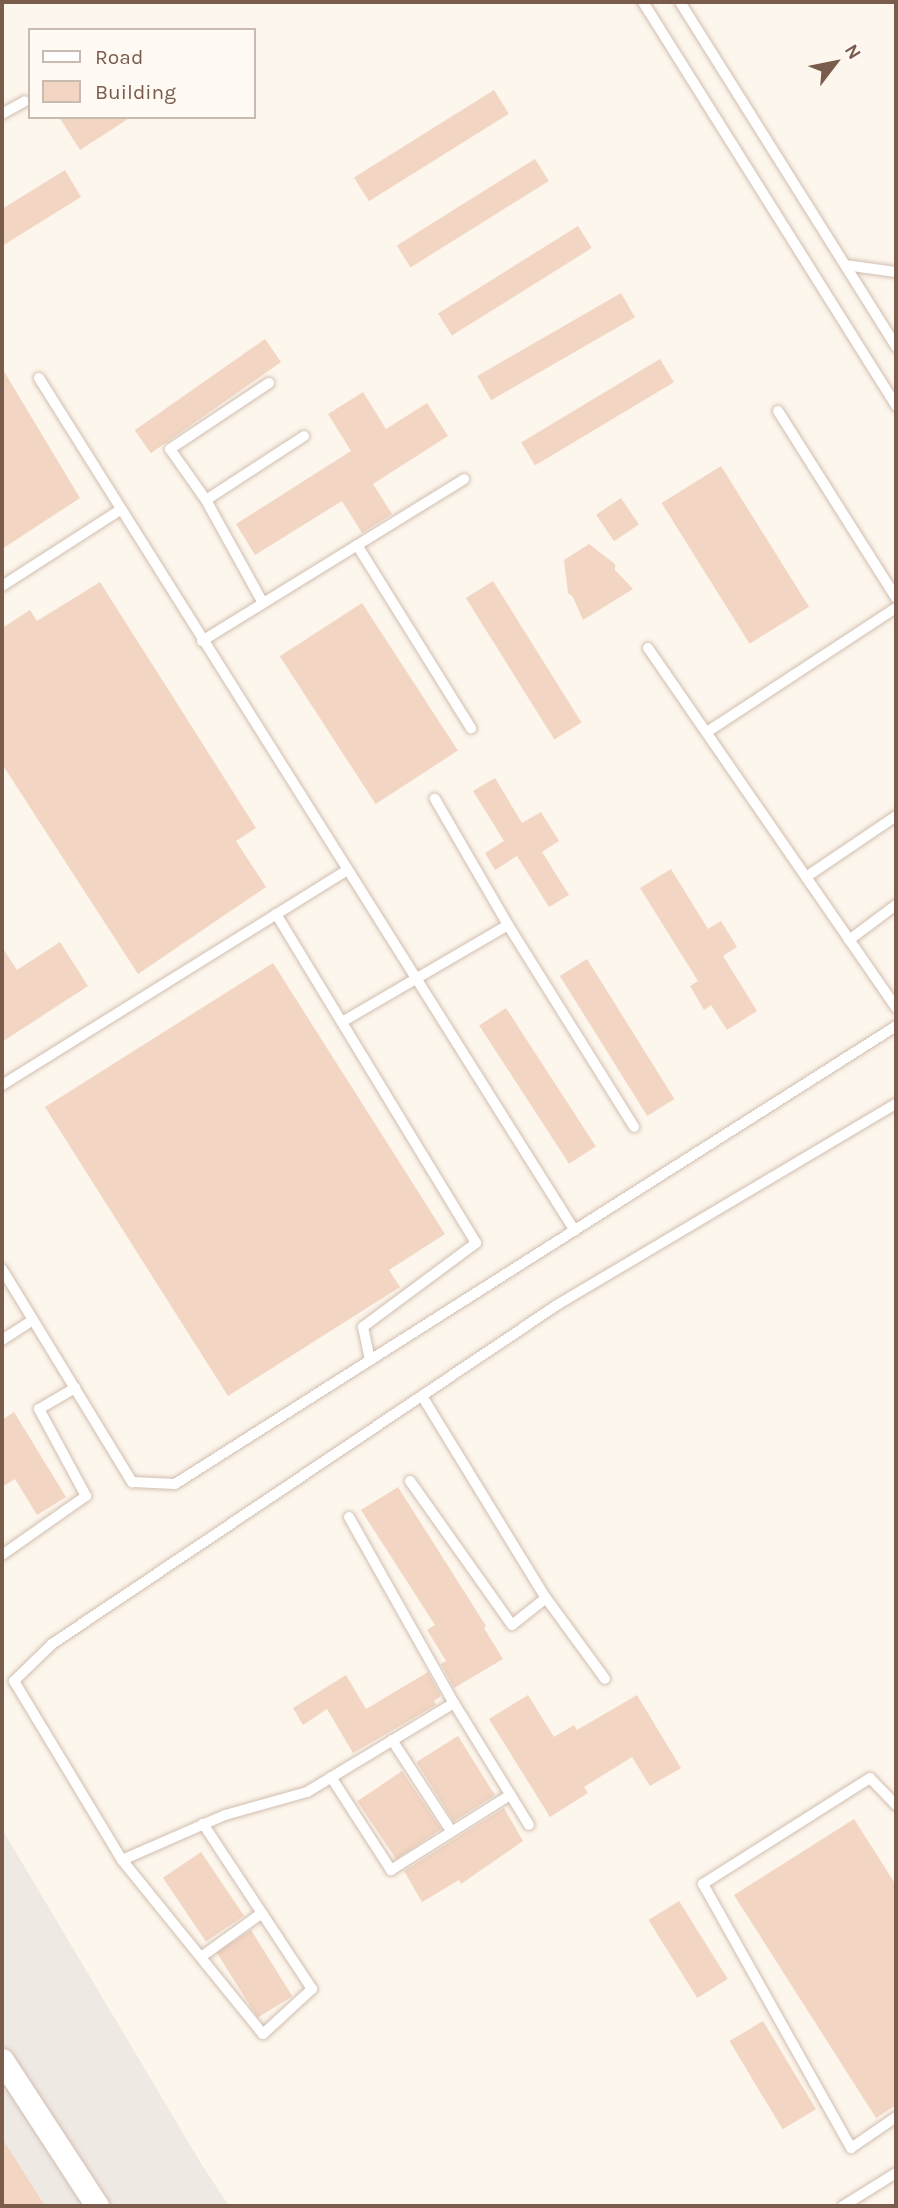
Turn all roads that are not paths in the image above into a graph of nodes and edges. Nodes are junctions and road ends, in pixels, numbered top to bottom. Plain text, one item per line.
1 (643, 2) edge
2 (680, 2) edge
3 (25, 101) dead end
4 (2, 114) edge
5 (845, 265) junction
6 (896, 272) edge
7 (896, 347) edge
8 (39, 378) dead end
9 (269, 383) dead end
10 (896, 406) edge
11 (778, 411) dead end
12 (303, 436) dead end
13 (464, 479) dead end
14 (206, 500) junction
15 (120, 510) junction
16 (357, 545) junction
17 (2, 586) edge
18 (896, 598) edge
19 (263, 603) junction
20 (896, 608) edge
21 (202, 641) junction
22 (648, 648) dead end
23 (471, 728) dead end
24 (706, 732) junction
25 (435, 799) dead end
26 (896, 816) edge
27 (346, 870) junction
28 (806, 877) junction
29 (896, 905) edge
30 (276, 914) junction
31 (508, 925) junction
32 (849, 940) junction
33 (415, 978) junction
34 (896, 1008) edge
35 (342, 1021) junction
36 (896, 1026) edge
37 (2, 1085) edge
38 (896, 1104) edge
39 (635, 1127) dead end
40 (575, 1231) junction
41 (2, 1269) edge
42 (33, 1320) junction
43 (2, 1340) edge
44 (370, 1360) junction
45 (75, 1388) junction
46 (422, 1396) junction
47 (410, 1480) dead end
48 (349, 1517) dead end
49 (2, 1555) edge
50 (546, 1598) junction
51 (605, 1679) dead end
52 (454, 1703) junction
53 (392, 1740) junction
54 (331, 1777) junction
55 (510, 1794) junction
56 (896, 1805) edge
57 (203, 1824) junction
58 (529, 1825) dead end
59 (451, 1831) junction
60 (122, 1860) junction
61 (262, 1913) junction
62 (201, 1957) junction
63 (2, 2060) edge
64 (896, 2117) edge
65 (896, 2173) edge
66 (97, 2206) edge
67 (843, 2206) edge

1 - 10 lane
2 - 5 lane
3 - 4 lane
5 - 6 lane
5 - 7 lane
8 - 15 lane
9 - 14 lane
11 - 18 lane
12 - 14 lane
13 - 16 lane
14 - 19 lane
15 - 17 lane
15 - 21 lane
16 - 19 lane
16 - 23 lane
19 - 21 lane
20 - 24 lane
21 - 27 lane
22 - 24 lane
24 - 28 lane
25 - 31 lane
26 - 28 lane
27 - 30 lane
27 - 33 lane
28 - 32 lane
29 - 32 lane
30 - 35 lane
30 - 37 lane
31 - 33 lane
31 - 39 lane
32 - 34 lane
33 - 35 lane
33 - 40 lane
35 - 44 lane
36 - 40 lane
38 - 46 lane
40 - 44 lane
41 - 42 lane
42 - 43 lane
42 - 45 lane
44 - 45 lane
45 - 49 lane
46 - 50 lane
46 - 60 lane
47 - 50 lane
48 - 52 lane
50 - 51 lane
52 - 53 lane
52 - 55 lane
53 - 54 lane
53 - 59 lane
54 - 57 lane
54 - 59 lane
55 - 58 lane
55 - 59 lane
56 - 64 lane
57 - 60 lane
57 - 61 lane
60 - 62 lane
61 - 62 lane
61 - 62 lane
63 - 66 street
65 - 67 lane

